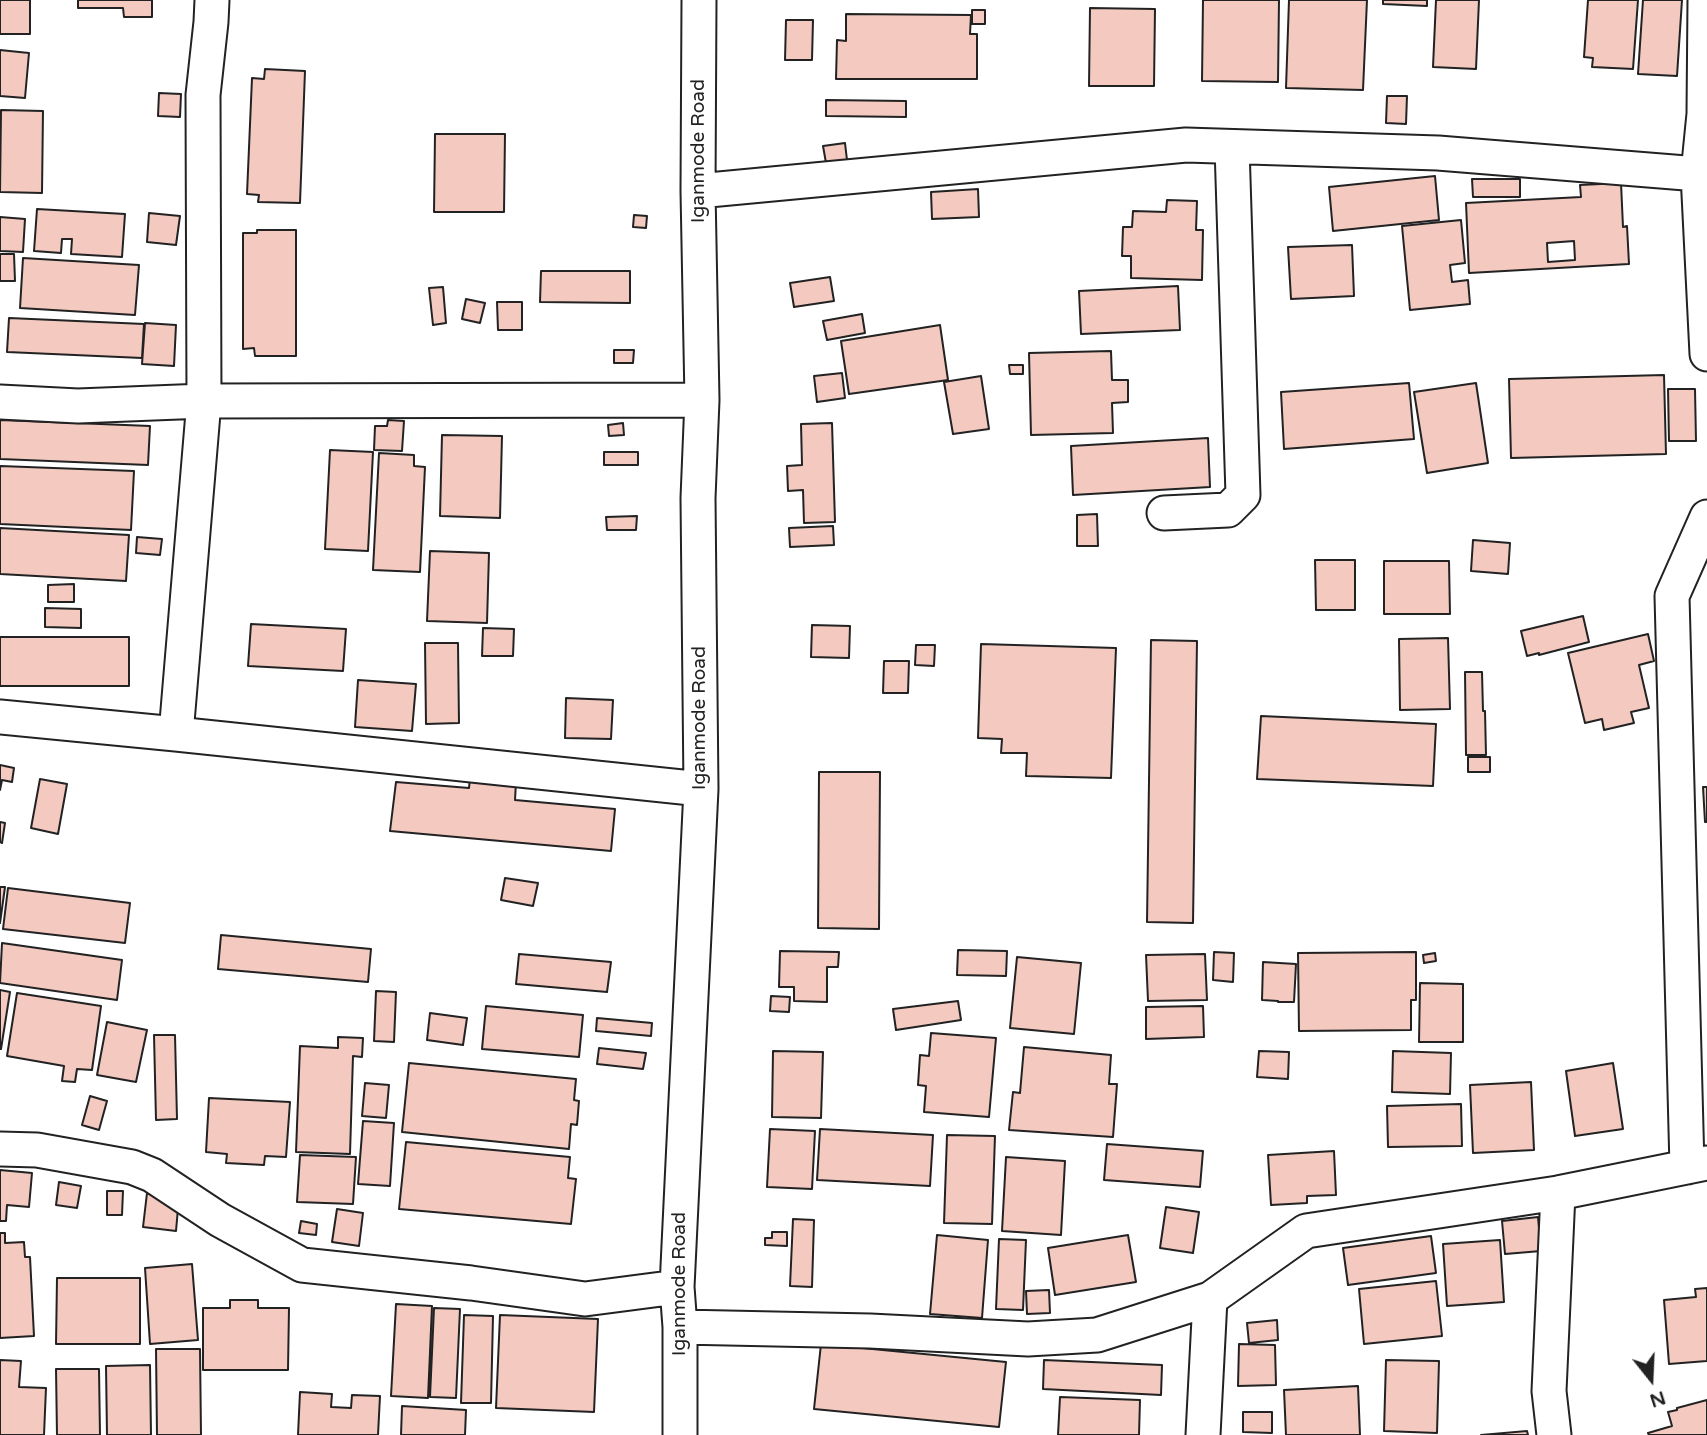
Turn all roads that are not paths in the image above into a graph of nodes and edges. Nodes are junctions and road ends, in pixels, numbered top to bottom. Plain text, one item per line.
1 (212, 0) edge
2 (699, 0) edge
3 (1705, 0) edge
4 (1232, 147) junction
5 (1698, 174) junction
6 (698, 191) junction
7 (1707, 354) edge
8 (702, 400) junction
9 (204, 401) junction
10 (0, 402) edge
11 (1164, 513) dead end
12 (1707, 517) edge
13 (0, 717) edge
14 (176, 734) junction
15 (701, 789) junction
16 (0, 1149) edge
17 (1697, 1165) edge
18 (1558, 1193) junction
19 (677, 1287) junction
20 (1210, 1299) junction
21 (680, 1327) junction
22 (680, 1435) edge
23 (1203, 1435) edge
24 (1554, 1435) edge

1 - 9 street
2 - 6 street, Iganmode Road
3 - 5 street
4 - 5 street
4 - 6 street
4 - 11 street
5 - 7 street
6 - 8 street, Iganmode Road
8 - 9 street
8 - 15 street, Iganmode Road
9 - 10 street
9 - 14 street
12 - 17 street
13 - 14 street
14 - 15 street
15 - 19 street, Iganmode Road
16 - 19 street
17 - 18 street
18 - 20 street
18 - 24 street
19 - 21 street, Iganmode Road
20 - 21 street
20 - 23 street
21 - 22 street, Iganmode Road

